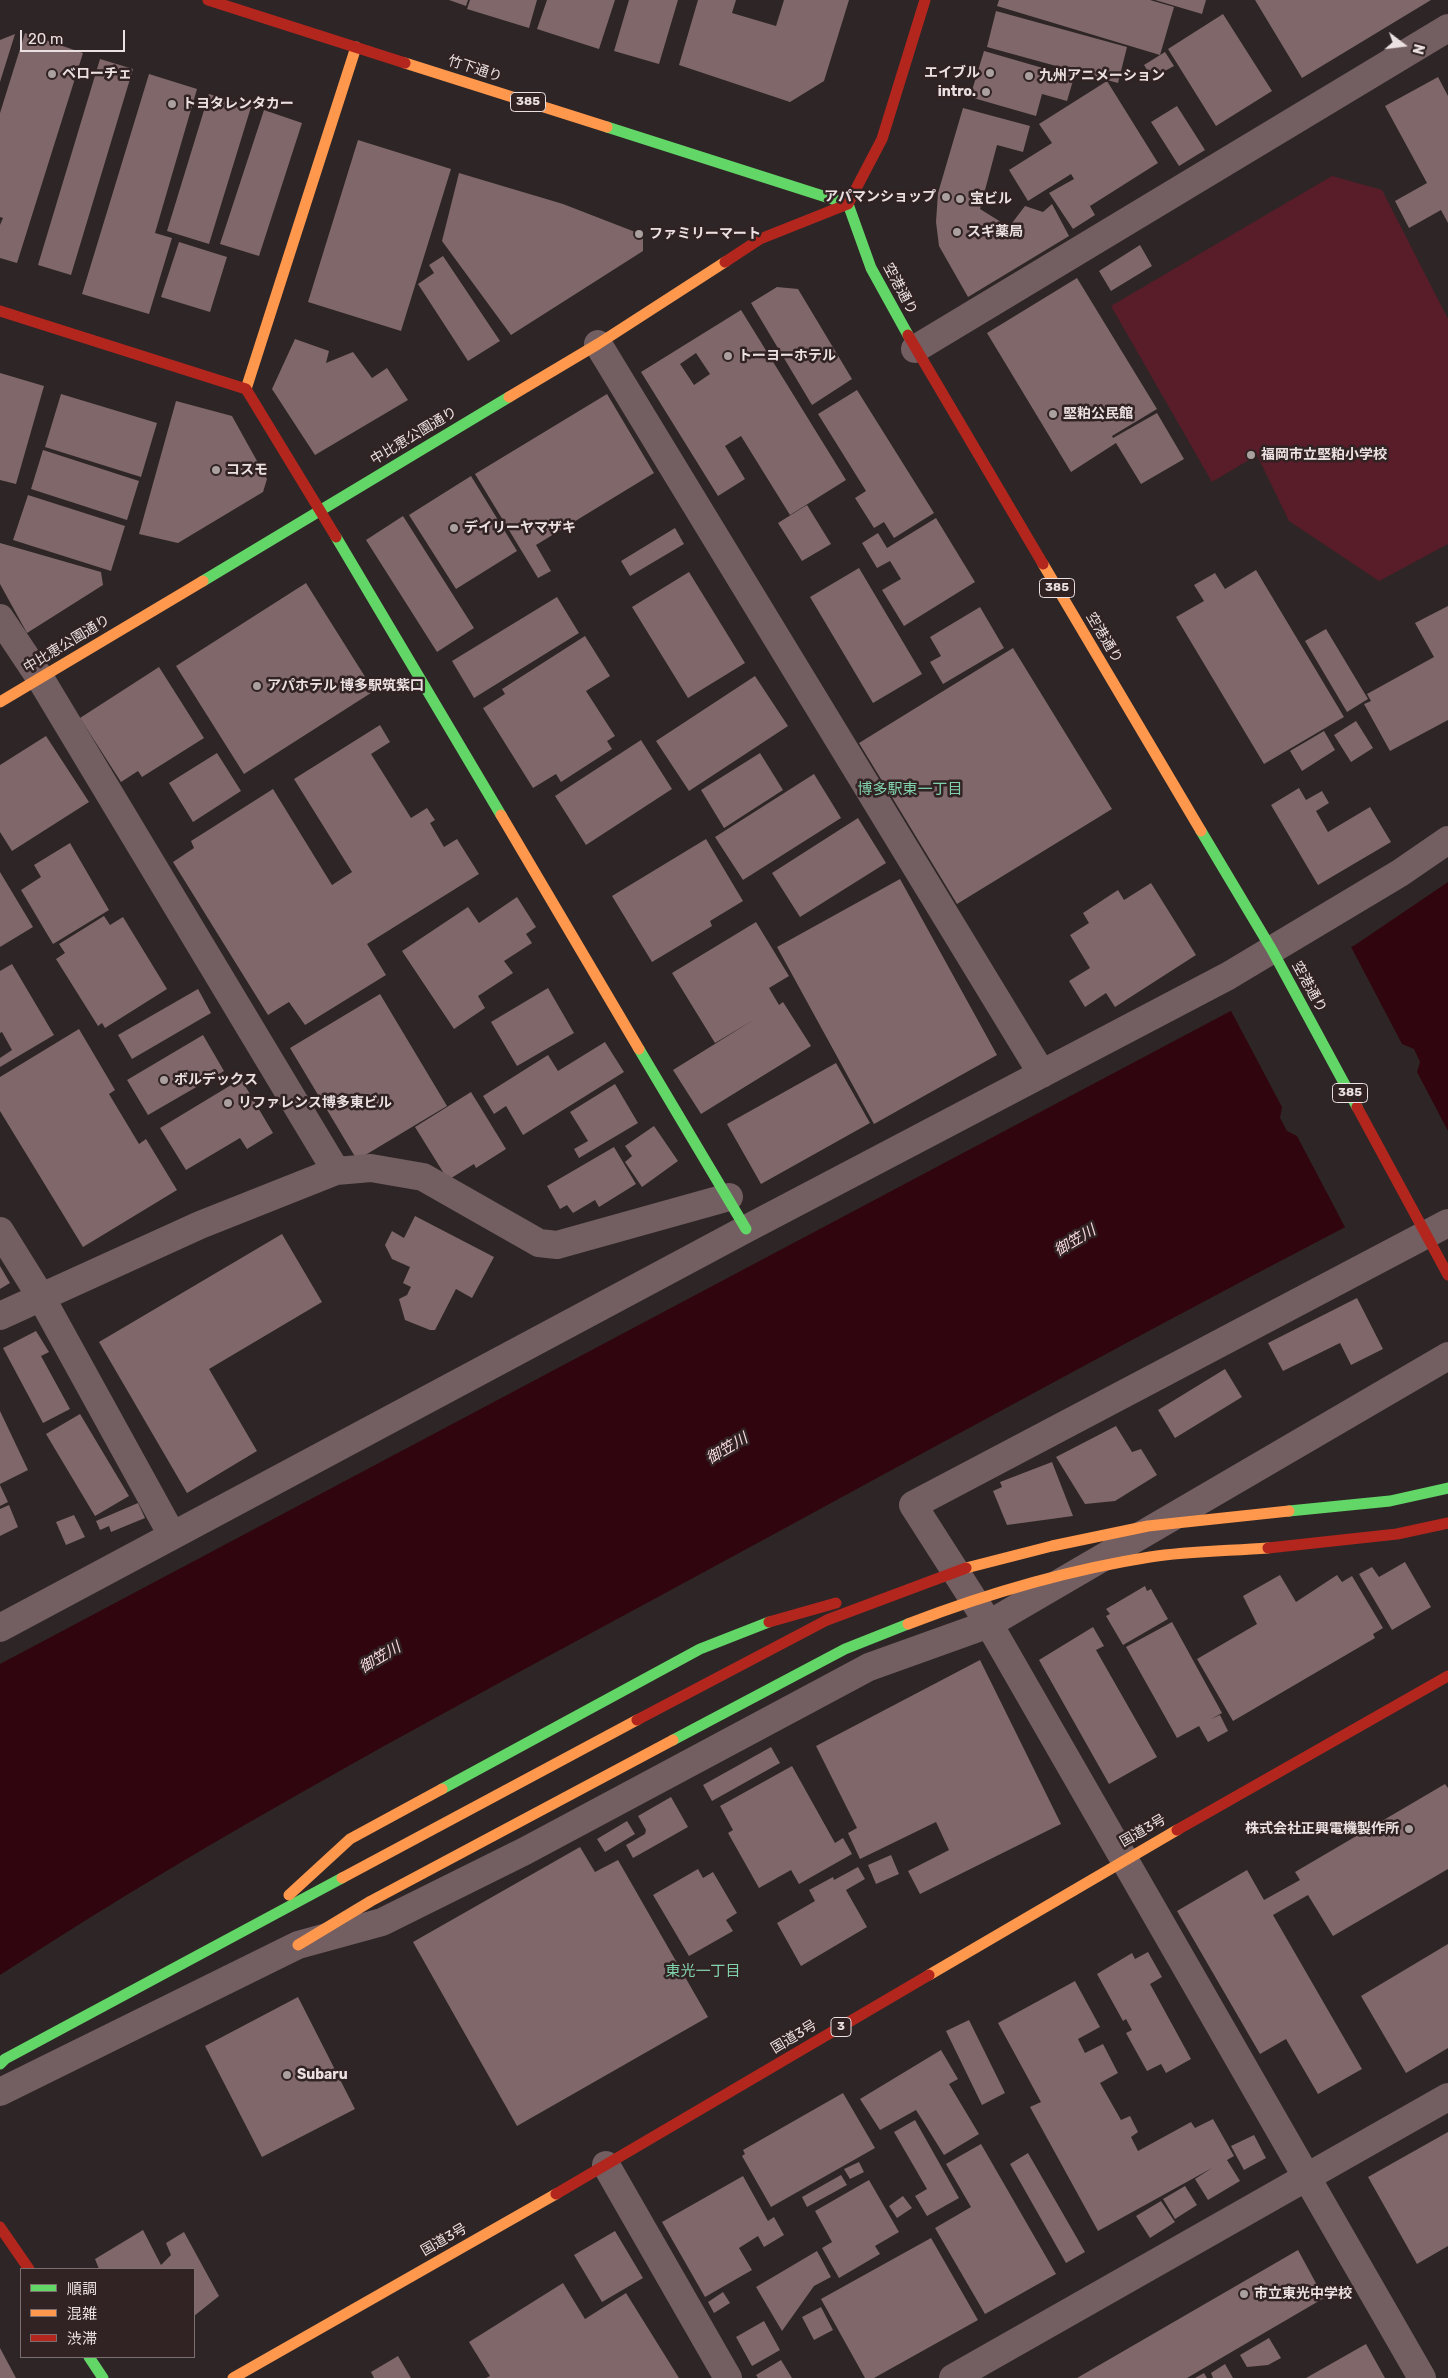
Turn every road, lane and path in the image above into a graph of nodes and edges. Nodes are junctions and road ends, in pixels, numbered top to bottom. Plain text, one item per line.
1 (208, 0) edge
2 (925, 0) edge
3 (1448, 28) edge
4 (356, 47) junction
5 (848, 204) junction
6 (0, 311) edge
7 (598, 344) junction
8 (915, 350) junction
9 (246, 389) junction
10 (320, 510) junction
11 (0, 618) edge
12 (40, 678) junction
13 (0, 702) edge
14 (1448, 840) edge
15 (1276, 957) junction
16 (1042, 1074) junction
17 (336, 1171) junction
18 (729, 1197) junction
19 (1432, 1226) edge
20 (746, 1230) junction
21 (0, 1231) edge
22 (1448, 1274) edge
23 (41, 1297) junction
24 (0, 1316) edge
25 (1448, 1356) edge
26 (1448, 1488) edge
27 (1448, 1523) edge
28 (172, 1535) junction
29 (955, 1571) junction
30 (989, 1624) junction
31 (0, 1628) edge
32 (1448, 1676) edge
33 (1124, 1860) junction
34 (256, 1924) junction
35 (298, 1945) junction
36 (2, 2062) edge
37 (0, 2092) edge
38 (1448, 2097) edge
39 (606, 2165) junction
40 (1307, 2179) junction
41 (0, 2227) edge
42 (28, 2268) edge
43 (90, 2358) edge
44 (103, 2378) edge
45 (233, 2378) edge
46 (728, 2378) edge
47 (953, 2378) edge
48 (1422, 2378) edge

1 - 4 main road, 竹下通り / 385
2 - 5 main road
3 - 8 street
4 - 5 main road, 竹下通り / 385
4 - 9 main road
5 - 7 main road, 中比恵公園通り
5 - 8 main road, 空港通り / 385
6 - 9 main road
7 - 10 main road, 中比恵公園通り
7 - 16 street
8 - 15 main road, 空港通り / 385
9 - 10 main road
10 - 12 main road, 中比恵公園通り
10 - 18 main road
11 - 12 street
12 - 13 main road, 中比恵公園通り
12 - 17 street
14 - 15 street
15 - 16 street
15 - 19 main road, 空港通り / 385
16 - 20 street
17 - 18 street
17 - 23 street
18 - 20 main road
19 - 22 main road, 空港通り / 385
19 - 30 street
20 - 28 street
21 - 23 street
23 - 24 street
23 - 28 street
25 - 30 street
26 - 29 main road
27 - 35 main road
28 - 31 street
29 - 34 main road
29 - 34 main road
30 - 33 street
30 - 35 street
32 - 33 main road, 国道3号 / 3
33 - 39 main road, 国道3号 / 3
33 - 40 street
34 - 36 main road
35 - 37 street
38 - 40 street
39 - 45 main road, 国道3号 / 3
39 - 46 street
40 - 47 street
40 - 48 street
41 - 42 main road
43 - 44 main road

